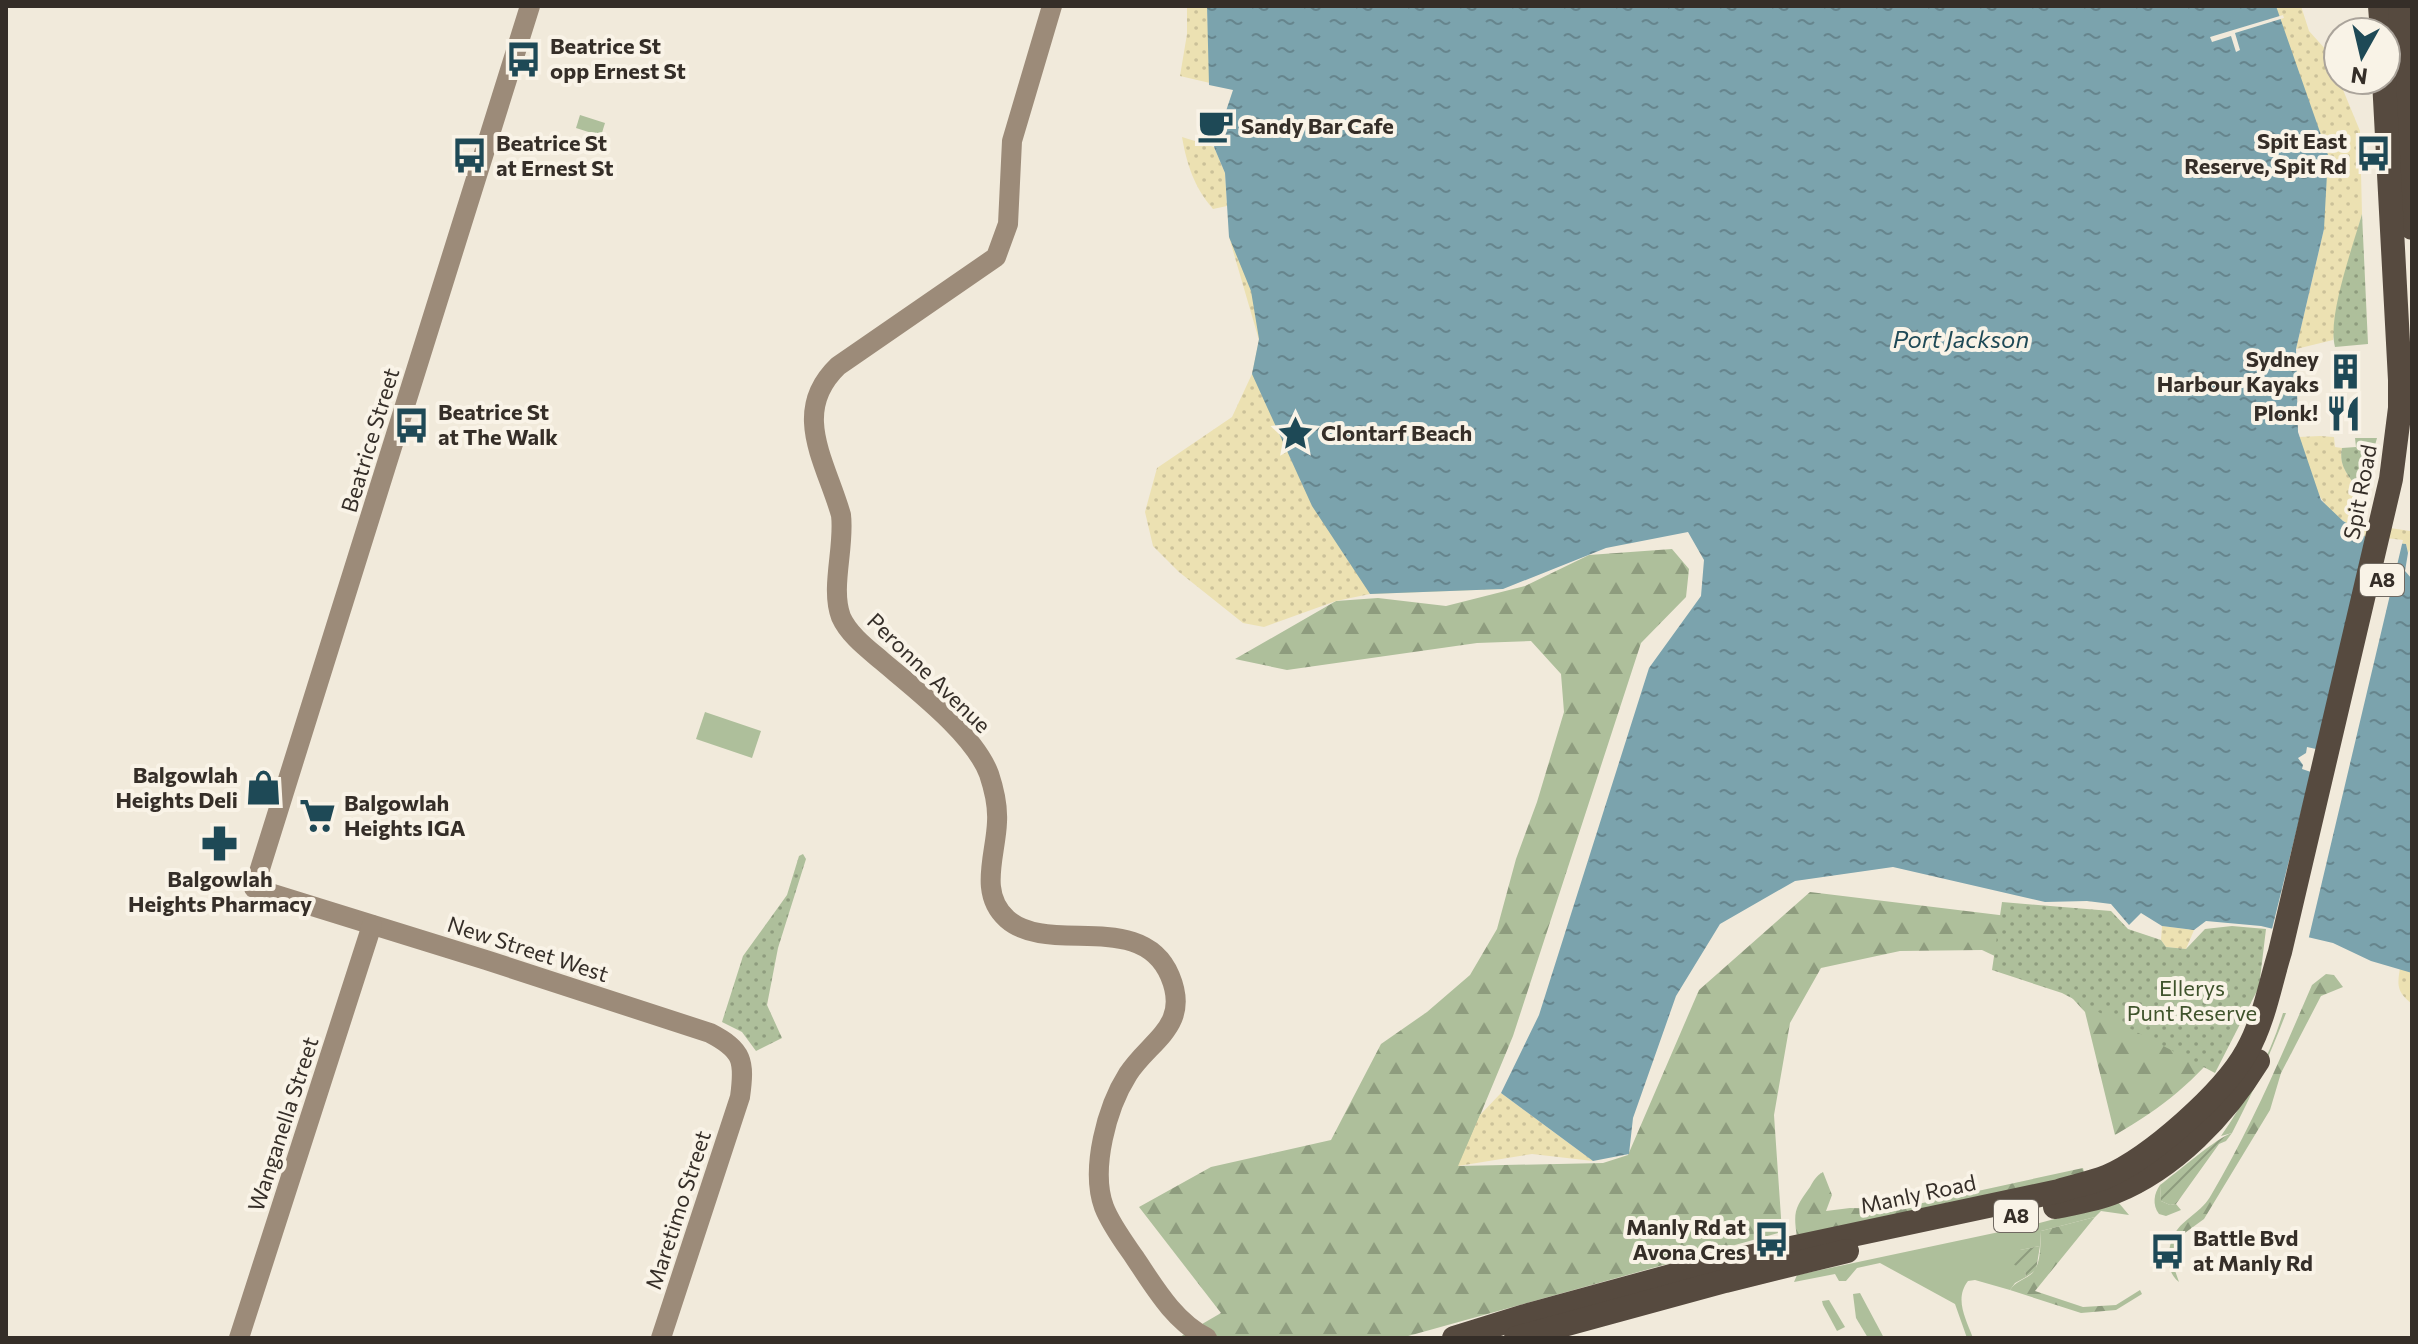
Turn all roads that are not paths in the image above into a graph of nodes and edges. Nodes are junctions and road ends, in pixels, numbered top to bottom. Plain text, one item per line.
1 (530, 6) edge
2 (1052, 6) edge
3 (2400, 6) edge
4 (2385, 96) edge
5 (2412, 228) edge
6 (2412, 450) edge
7 (2390, 520) junction
8 (254, 888) joint
9 (372, 925) junction
10 (2286, 953) junction
11 (740, 1097) joint
12 (2230, 1103) joint
13 (1794, 1255) junction
14 (239, 1338) edge
15 (661, 1338) edge
16 (1207, 1338) edge
17 (1454, 1338) edge
18 (1516, 1338) edge

1 - 8 street, Beatrice Street
2 - 16 street, Peronne Avenue
3 - 5 highway
4 - 7 highway, Spit Road / A8
6 - 7 highway, Spit Road / A8
7 - 10 highway, Spit Road / A8
8 - 9 street, New Street West
9 - 11 street, New Street West
9 - 14 street, Wanganella Street
10 - 12 highway, Spit Road / A8
10 - 13 highway, Manly Road / A8
11 - 15 street, Maretimo Street
12 - 13 highway, Manly Road / A8
13 - 17 highway, Manly Road / A8
13 - 18 highway, Manly Road / A8

